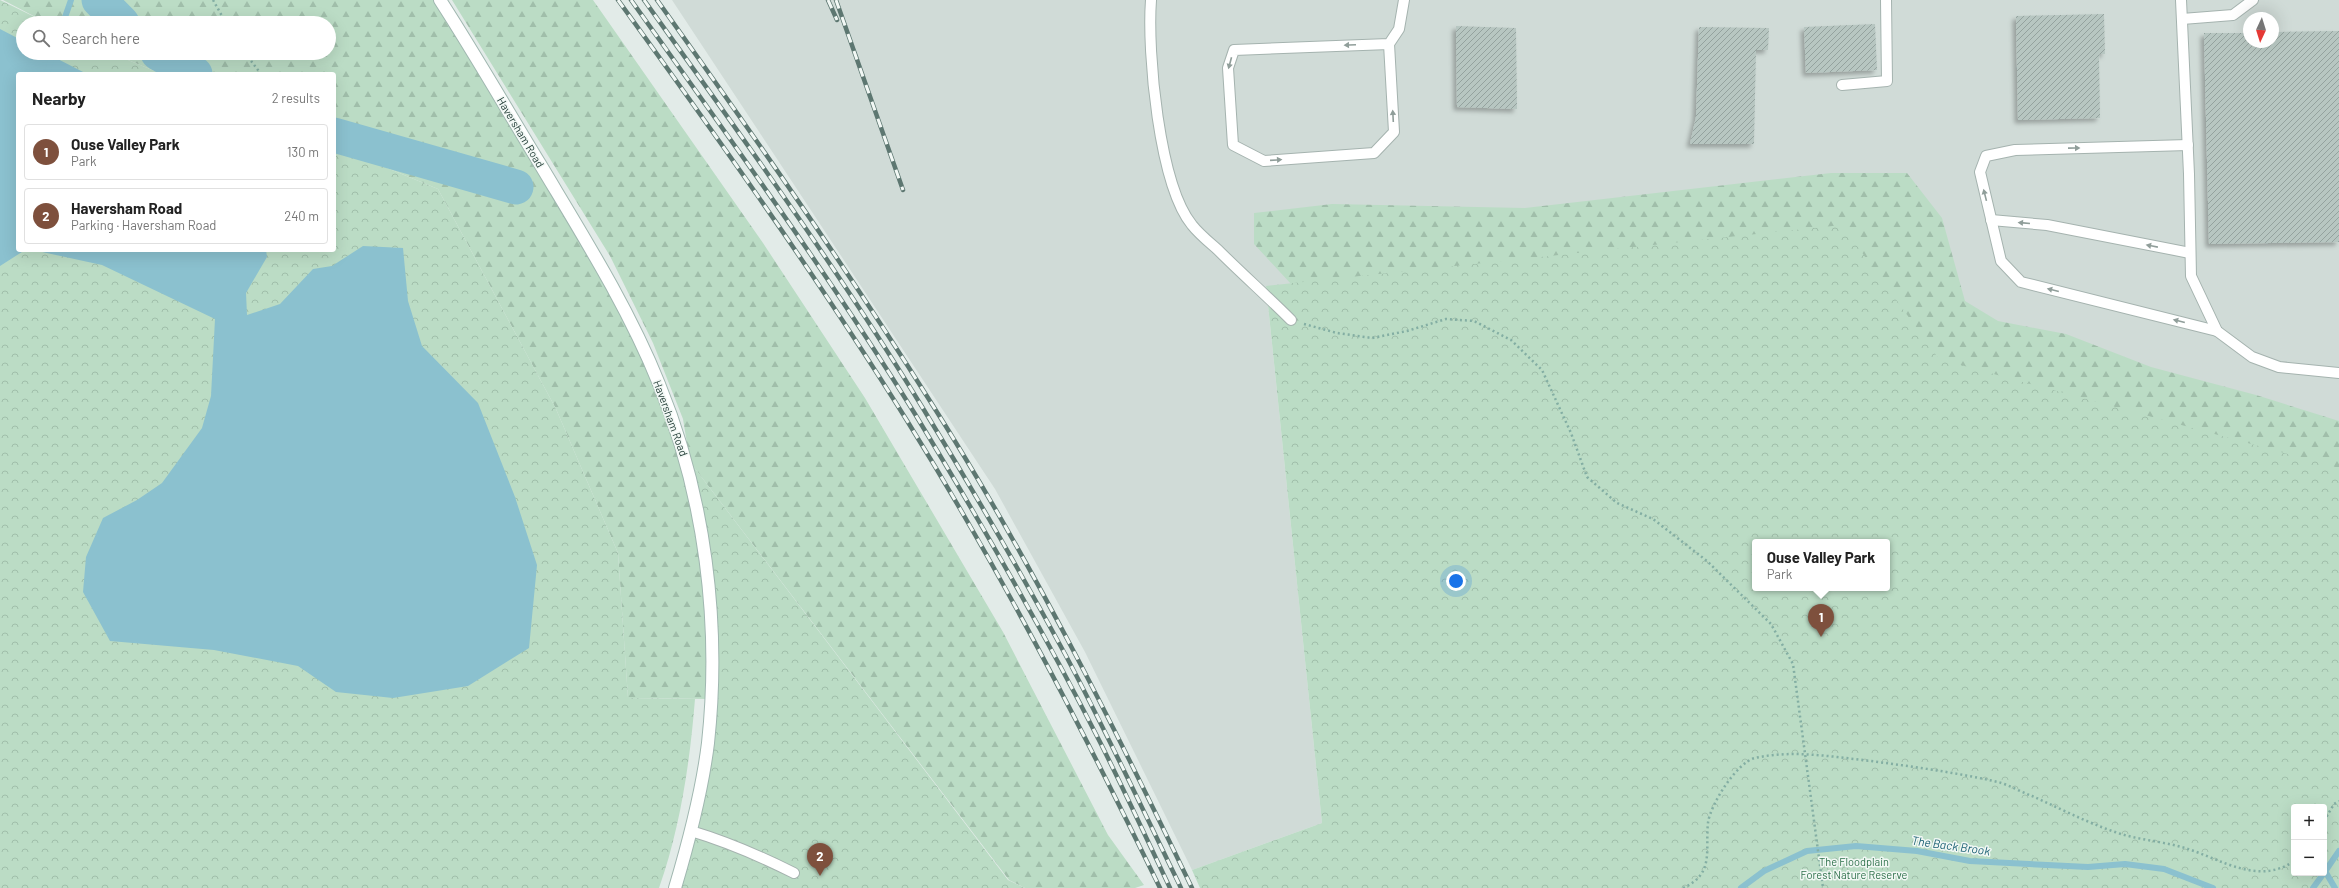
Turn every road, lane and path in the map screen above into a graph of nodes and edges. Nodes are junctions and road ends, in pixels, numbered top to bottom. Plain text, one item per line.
1 (213, 0) edge
2 (440, 0) edge
3 (1151, 0) edge
4 (1404, 0) edge
5 (1886, 0) edge
6 (2181, 0) edge
7 (2253, 0) edge
8 (222, 16) edge
9 (2182, 19) junction
10 (1389, 44) junction
11 (250, 60) edge
12 (259, 72) edge
13 (1842, 86) dead end
14 (2188, 145) junction
15 (1991, 220) junction
16 (2190, 253) junction
17 (1290, 320) joint
18 (2217, 331) junction
19 (2339, 373) edge
20 (1805, 754) junction
21 (2339, 801) edge
22 (2327, 816) edge
23 (691, 831) junction
24 (2291, 863) edge
25 (794, 874) dead end
26 (674, 888) edge
27 (1683, 888) edge
28 (1823, 888) edge

1 - 8 path
2 - 23 street, Haversham Road
3 - 17 lane
4 - 10 lane
5 - 13 lane
6 - 9 lane
7 - 9 lane
9 - 14 lane
10 -> 10 lane
11 - 12 path
15 -> 14 lane
14 - 16 lane
16 -> 15 lane
18 -> 15 lane
16 - 18 lane
17 - 20 path
18 - 19 lane
20 - 24 path
20 - 27 path
20 - 28 path
21 - 22 path
23 - 25 lane
23 - 26 street, Haversham Road

